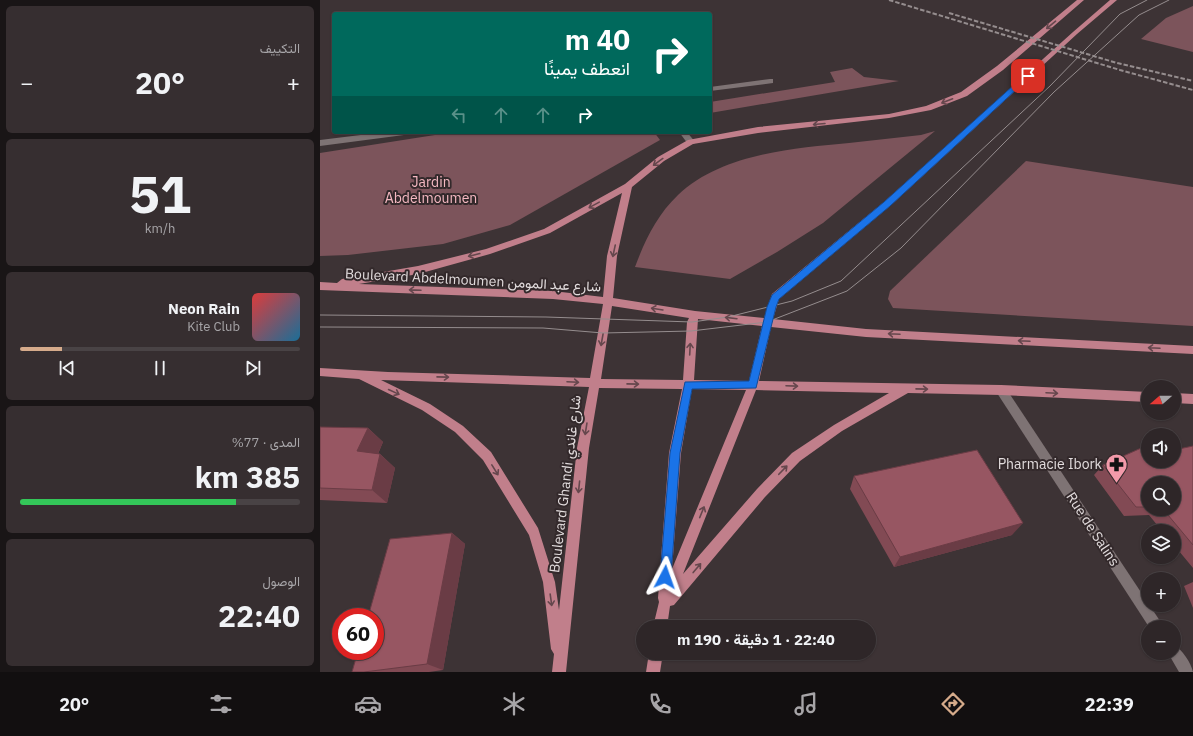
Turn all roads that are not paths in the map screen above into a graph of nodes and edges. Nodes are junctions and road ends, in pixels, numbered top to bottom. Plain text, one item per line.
1 (1081, 0) edge
2 (1114, 0) edge
3 (770, 81) dead end
4 (712, 90) edge
5 (390, 134) edge
6 (685, 134) edge
7 (691, 142) junction
8 (320, 144) edge
9 (628, 186) junction
10 (320, 286) edge
11 (607, 301) junction
12 (696, 315) junction
13 (767, 322) junction
14 (1193, 350) edge
15 (320, 372) edge
16 (359, 375) junction
17 (594, 383) junction
18 (688, 385) junction
19 (753, 385) junction
20 (905, 389) junction
21 (1001, 390) junction
22 (1141, 397) edge
23 (1181, 398) edge
24 (1193, 399) edge
25 (663, 608) junction
26 (661, 620) edge
27 (1152, 620) edge
28 (655, 660) edge
29 (1179, 660) edge
30 (560, 669) edge
31 (653, 672) edge
32 (1187, 672) edge

1 -> 7 main road
2 - 13 main road
3 - 4 street
5 - 8 street
6 - 7 street
7 -> 9 main road
9 -> 10 main road
9 -> 11 main road, Boulevard Ghandi شارع غاندي
11 -> 10 main road, Boulevard Abdelmoumen شارع عبد المومن
12 -> 11 main road, Boulevard Abdelmoumen شارع عبد المومن
11 -> 17 main road, Boulevard Ghandi شارع غاندي
13 -> 12 main road, Boulevard Abdelmoumen شارع عبد المومن
18 -> 12 main road
14 -> 13 main road, Boulevard Abdelmoumen شارع عبد المومن
13 - 19 main road
15 - 16 main road
16 -> 17 main road
16 -> 30 main road
17 -> 18 main road
17 -> 30 main road, Boulevard Ghandi شارع غاندي
18 - 19 main road
18 - 25 main road
19 -> 20 main road
25 -> 19 main road
20 -> 21 main road
25 -> 20 main road
21 -> 22 main road
21 - 27 street, Rue de Salins
23 - 24 main road
25 - 26 main road
28 - 31 main road
29 - 32 street

